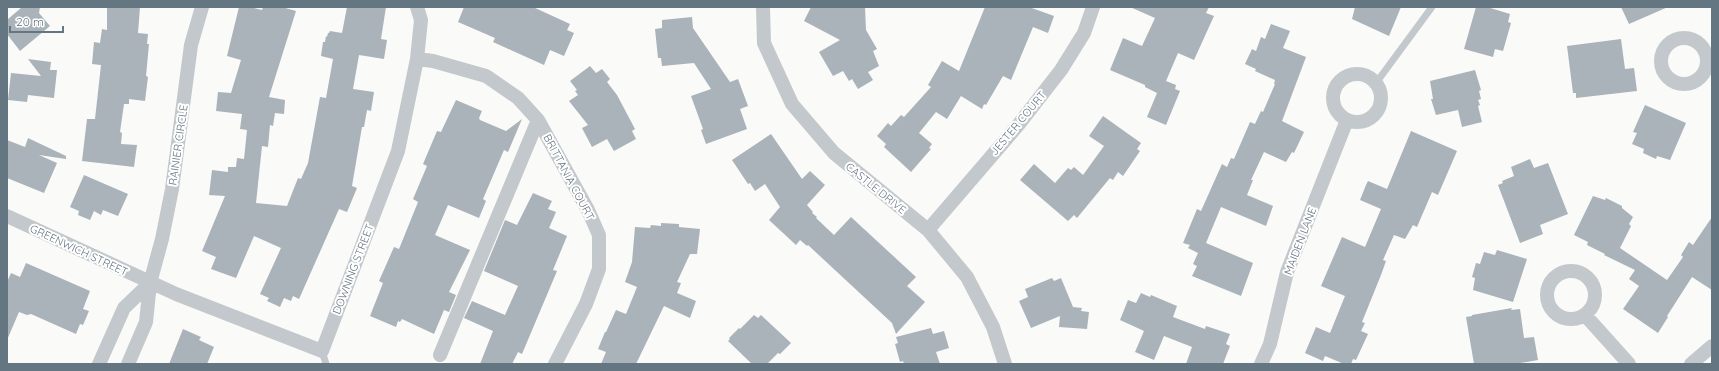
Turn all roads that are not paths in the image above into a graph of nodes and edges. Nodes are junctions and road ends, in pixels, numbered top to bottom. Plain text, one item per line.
1 (202, 7) edge
2 (417, 7) edge
3 (763, 7) edge
4 (1093, 7) edge
5 (1432, 7) edge
6 (417, 59) junction
7 (1376, 83) junction
8 (538, 120) junction
9 (1347, 120) junction
10 (7, 216) edge
11 (928, 230) junction
12 (150, 283) junction
13 (1585, 314) dead end
14 (1712, 346) edge
15 (440, 355) dead end
16 (324, 358) edge
17 (99, 364) edge
18 (128, 364) edge
19 (555, 364) edge
20 (1005, 364) edge
21 (1261, 364) edge
22 (1629, 364) edge
23 (1691, 364) edge

1 - 12 street, RAINIER CIRCLE
2 - 6 street, DOWNING STREET
3 - 11 street, CASTLE DRIVE
4 - 11 street, JESTER COURT
5 - 7 lane
6 - 8 street, BRITTANIA COURT
6 - 16 street, DOWNING STREET
7 - 9 street
7 - 9 street
8 - 15 street
8 - 19 street, BRITTANIA COURT
9 - 21 street, MAIDEN LANE
10 - 12 street, GREENWICH STREET
11 - 20 street, CASTLE DRIVE
12 - 16 street, DOWNING STREET
12 - 17 street
12 - 18 street, RAINIER CIRCLE
13 - 22 street
14 - 23 street

